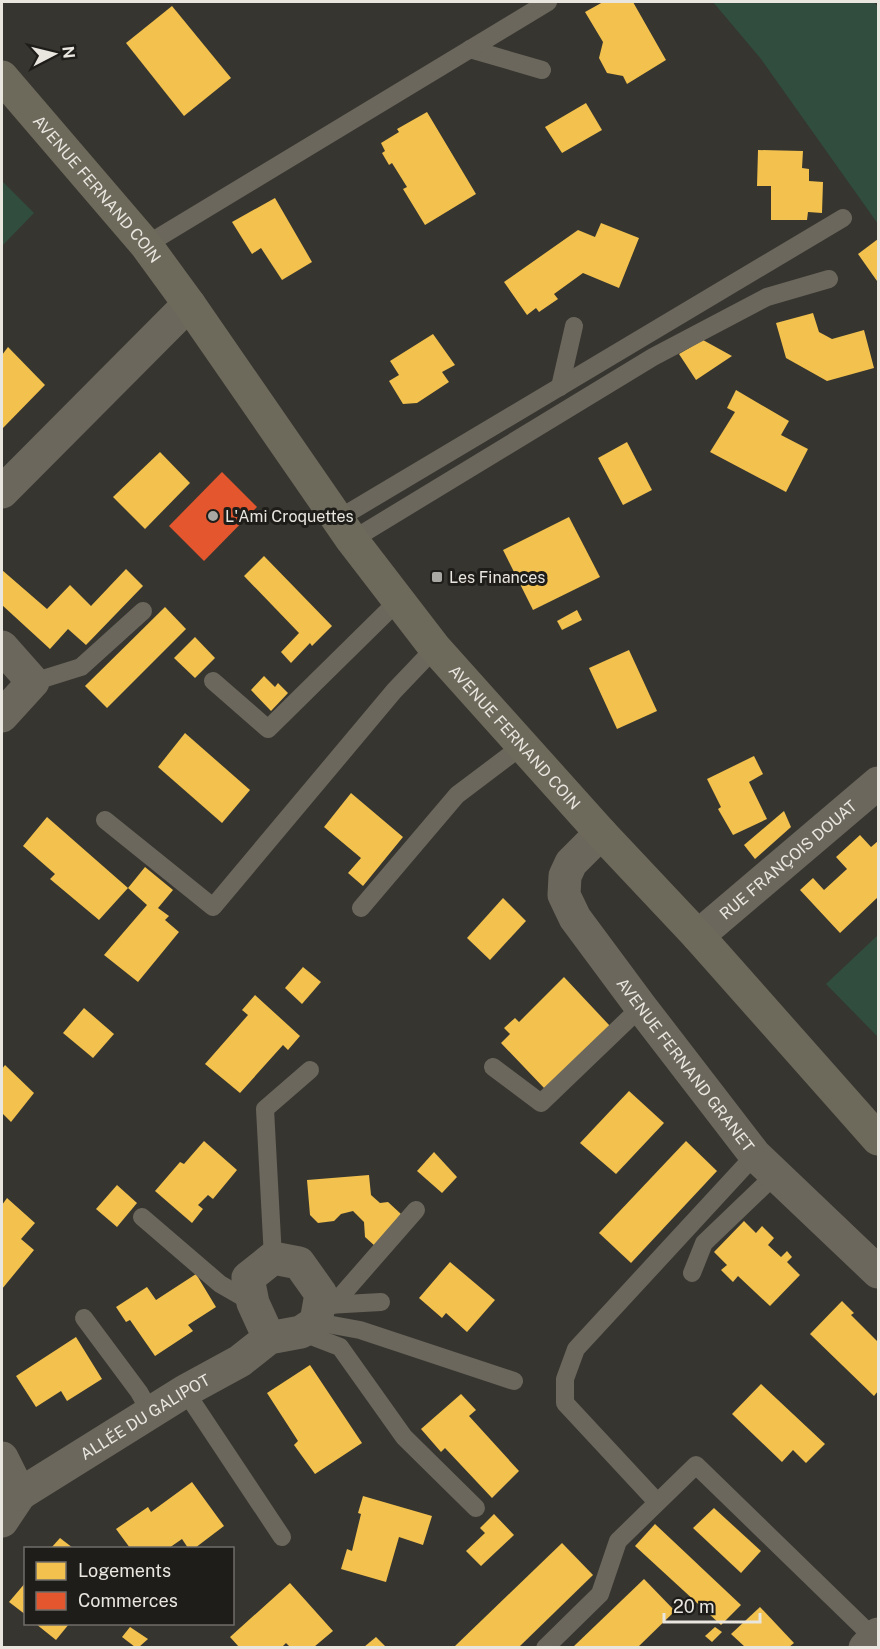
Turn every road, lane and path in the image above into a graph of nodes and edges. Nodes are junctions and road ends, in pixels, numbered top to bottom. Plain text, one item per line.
1 (548, 2) edge
2 (470, 49) junction
3 (542, 70) dead end
4 (2, 77) edge
5 (843, 218) dead end
6 (146, 245) junction
7 (829, 279) dead end
8 (189, 304) junction
9 (574, 326) dead end
10 (560, 387) junction
11 (2, 492) edge
12 (345, 530) junction
13 (398, 601) junction
14 (142, 611) dead end
15 (2, 647) edge
16 (435, 648) junction
17 (213, 681) dead end
18 (33, 682) junction
19 (2, 716) edge
20 (522, 746) junction
21 (879, 783) edge
22 (105, 820) dead end
23 (601, 833) junction
24 (362, 908) dead end
25 (698, 936) junction
26 (641, 1007) junction
27 (493, 1067) dead end
28 (310, 1070) dead end
29 (879, 1139) edge
30 (765, 1165) junction
31 (416, 1210) dead end
32 (142, 1217) dead end
33 (273, 1258) junction
34 (879, 1272) edge
35 (692, 1273) dead end
36 (381, 1302) dead end
37 (253, 1303) junction
38 (317, 1316) junction
39 (84, 1318) dead end
40 (269, 1338) junction
41 (514, 1381) dead end
42 (185, 1391) junction
43 (151, 1413) junction
44 (2, 1458) edge
45 (20, 1494) junction
46 (657, 1502) junction
47 (476, 1508) dead end
48 (2, 1521) edge
49 (282, 1537) dead end
50 (873, 1640) edge
51 (545, 1647) edge

1 - 2 lane
2 - 3 lane
2 - 6 lane
4 - 6 main road, AVENUE FERNAND COIN
5 - 10 lane
6 - 8 main road, AVENUE FERNAND COIN
7 - 12 lane
8 - 11 street
8 - 12 main road, AVENUE FERNAND COIN
9 - 10 lane
10 - 12 lane
12 - 13 main road, AVENUE FERNAND COIN
13 - 16 main road, AVENUE FERNAND COIN
13 - 17 lane
14 - 18 lane
15 - 18 street
16 - 20 main road, AVENUE FERNAND COIN
16 - 22 lane
18 - 19 street
20 - 23 main road, AVENUE FERNAND COIN
20 - 24 lane
21 - 25 street, RUE FRANÇOIS DOUAT
23 - 25 main road, AVENUE FERNAND COIN
23 - 26 street, AVENUE FERNAND GRANET
25 - 29 main road, AVENUE FERNAND COIN
26 - 27 lane
26 - 30 street, AVENUE FERNAND GRANET
28 - 33 lane
30 - 34 street, AVENUE FERNAND GRANET
30 - 35 lane
30 - 46 lane
31 - 38 lane
32 - 37 lane
33 - 37 street
33 - 38 street
36 - 38 lane
37 - 40 street
38 - 40 street, ALLÉE DU GALIPOT
38 - 41 lane
38 - 47 lane
39 - 43 lane
40 - 42 street, ALLÉE DU GALIPOT
42 - 43 street, ALLÉE DU GALIPOT
42 - 49 lane
43 - 45 street, ALLÉE DU GALIPOT
44 - 45 street
45 - 48 street
46 - 50 lane
46 - 51 lane

